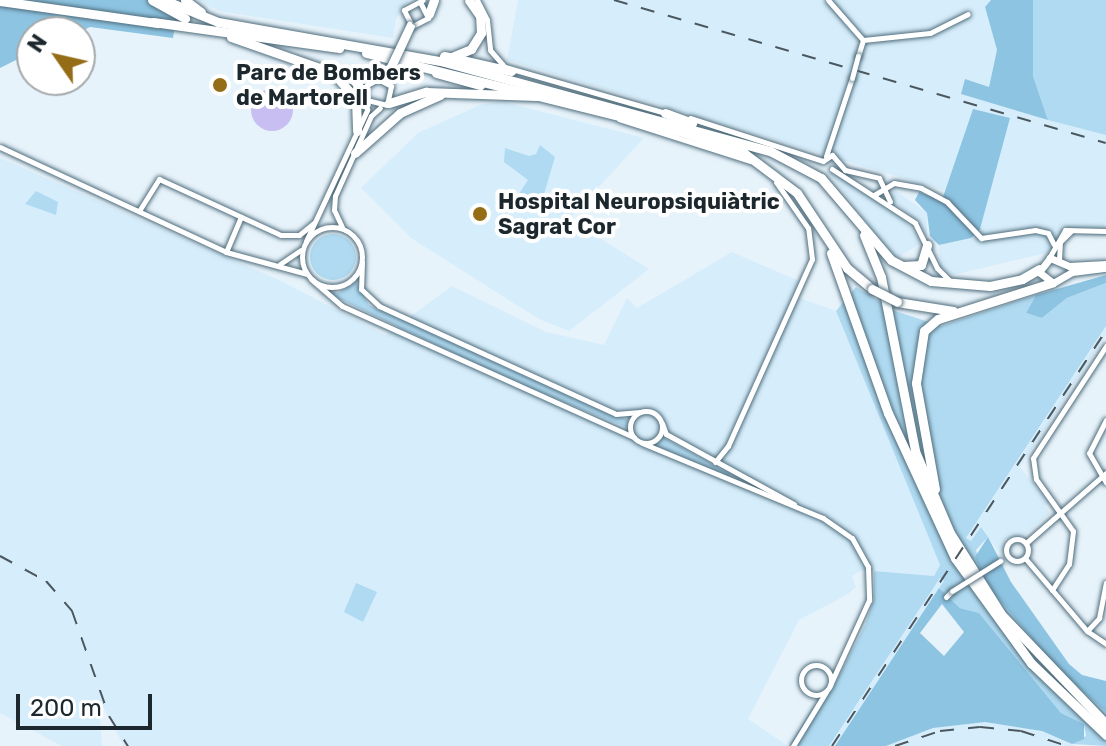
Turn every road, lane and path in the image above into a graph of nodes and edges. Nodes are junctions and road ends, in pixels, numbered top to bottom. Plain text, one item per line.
1 (152, 0) edge
2 (164, 0) edge
3 (185, 0) edge
4 (434, 0) edge
5 (469, 0) edge
6 (477, 0) edge
7 (828, 0) edge
8 (0, 1) edge
9 (421, 1) edge
10 (429, 14) junction
11 (968, 14) dead end
12 (153, 22) junction
13 (218, 22) junction
14 (410, 25) junction
15 (242, 33) junction
16 (863, 40) junction
17 (393, 51) junction
18 (449, 57) junction
19 (411, 62) junction
20 (511, 71) junction
21 (334, 74) junction
22 (385, 81) junction
23 (458, 91) junction
24 (512, 95) junction
25 (543, 96) junction
26 (366, 97) junction
27 (385, 105) junction
28 (611, 113) junction
29 (665, 113) junction
30 (357, 131) junction
31 (728, 138) junction
32 (833, 141) junction
33 (0, 147) edge
34 (355, 153) junction
35 (834, 156) junction
36 (824, 159) junction
37 (791, 160) junction
38 (834, 166) junction
39 (884, 190) junction
40 (874, 195) junction
41 (893, 205) junction
42 (139, 211) junction
43 (241, 217) junction
44 (315, 223) junction
45 (821, 228) junction
46 (344, 229) junction
47 (1073, 229) junction
48 (1106, 231) edge
49 (305, 244) junction
50 (927, 245) junction
51 (1054, 245) junction
52 (226, 252) junction
53 (1049, 259) junction
54 (362, 262) junction
55 (1061, 262) junction
56 (275, 264) junction
57 (896, 264) junction
58 (1106, 266) edge
59 (1039, 269) junction
60 (309, 276) junction
61 (1063, 278) junction
62 (1051, 283) junction
63 (974, 286) junction
64 (984, 306) junction
65 (1104, 350) edge
66 (640, 412) junction
67 (1106, 420) edge
68 (662, 423) junction
69 (634, 437) junction
70 (642, 443) junction
71 (715, 462) junction
72 (1103, 475) edge
73 (1106, 483) edge
74 (805, 511) junction
75 (1062, 511) junction
76 (950, 533) junction
77 (1026, 543) junction
78 (1008, 557) junction
79 (1025, 558) junction
80 (1106, 583) edge
81 (1052, 590) junction
82 (946, 597) dead end
83 (1087, 631) junction
84 (1106, 644) edge
85 (843, 654) junction
86 (818, 664) junction
87 (829, 687) junction
88 (812, 694) junction
89 (815, 711) junction
90 (1106, 724) edge
91 (1106, 735) edge
92 (793, 746) edge

1 - 15 highway
2 - 13 highway
3 - 13 highway
4 - 10 highway
5 - 18 highway
6 - 20 street
7 - 16 street
8 - 12 highway
9 - 10 street
9 - 14 street
10 - 14 street
11 - 16 street
12 - 15 highway
12 - 21 highway
13 - 17 highway
14 - 22 street, bridge
15 - 19 highway
16 - 32 street, bridge
17 - 18 highway
17 - 31 highway
18 - 20 highway
19 - 24 highway
19 - 25 highway
20 - 29 street
21 - 26 highway
21 - 30 highway
22 - 26 street
22 - 27 street
23 - 24 highway
23 - 27 highway
23 - 34 highway
24 - 25 highway
25 - 28 highway
26 - 27 street
26 - 30 street
27 - 34 street
28 - 45 highway
28 - 71 street
29 - 31 highway
29 - 36 street
30 - 44 street
31 - 37 highway
32 - 35 street
32 - 36 street
33 - 42 street
34 - 46 street
35 - 36 street
35 - 38 street
36 - 38 street
37 - 57 highway
37 - 76 highway
38 - 39 street
38 - 40 street
39 - 40 street
39 - 41 street
39 - 51 street
40 - 41 street
41 - 50 street
42 - 43 street
42 - 52 street
43 - 44 street
43 - 52 street
44 - 49 street
45 - 64 highway, bridge
45 - 91 highway
46 - 49 street
46 - 54 street
47 - 48 street
47 - 51 street
47 - 55 street
49 - 56 street
49 - 60 street
50 - 57 highway
50 - 63 street
51 - 53 street
52 - 56 street
53 - 55 main road
53 - 59 main road
54 - 60 street
54 - 66 street
55 - 58 main road
55 - 61 main road
56 - 60 street
57 - 63 highway
58 - 61 main road
59 - 62 main road
59 - 63 highway
60 - 69 street
61 - 62 main road
62 - 64 highway
64 - 76 highway
65 - 75 street
66 - 68 street
66 - 69 street
67 - 72 street
68 - 70 street
68 - 71 street
69 - 70 street
70 - 74 street
71 - 74 street
72 - 73 street
72 - 75 street
74 - 85 street
75 - 77 street
75 - 81 street
76 - 90 highway
77 - 78 street
77 - 79 street
78 - 79 street
78 - 82 street, bridge
79 - 81 street
80 - 83 street
81 - 83 street
83 - 84 street
85 - 86 street
85 - 87 street
86 - 87 street
86 - 88 street
87 - 88 street
87 - 89 street
88 - 89 street
89 - 92 street

